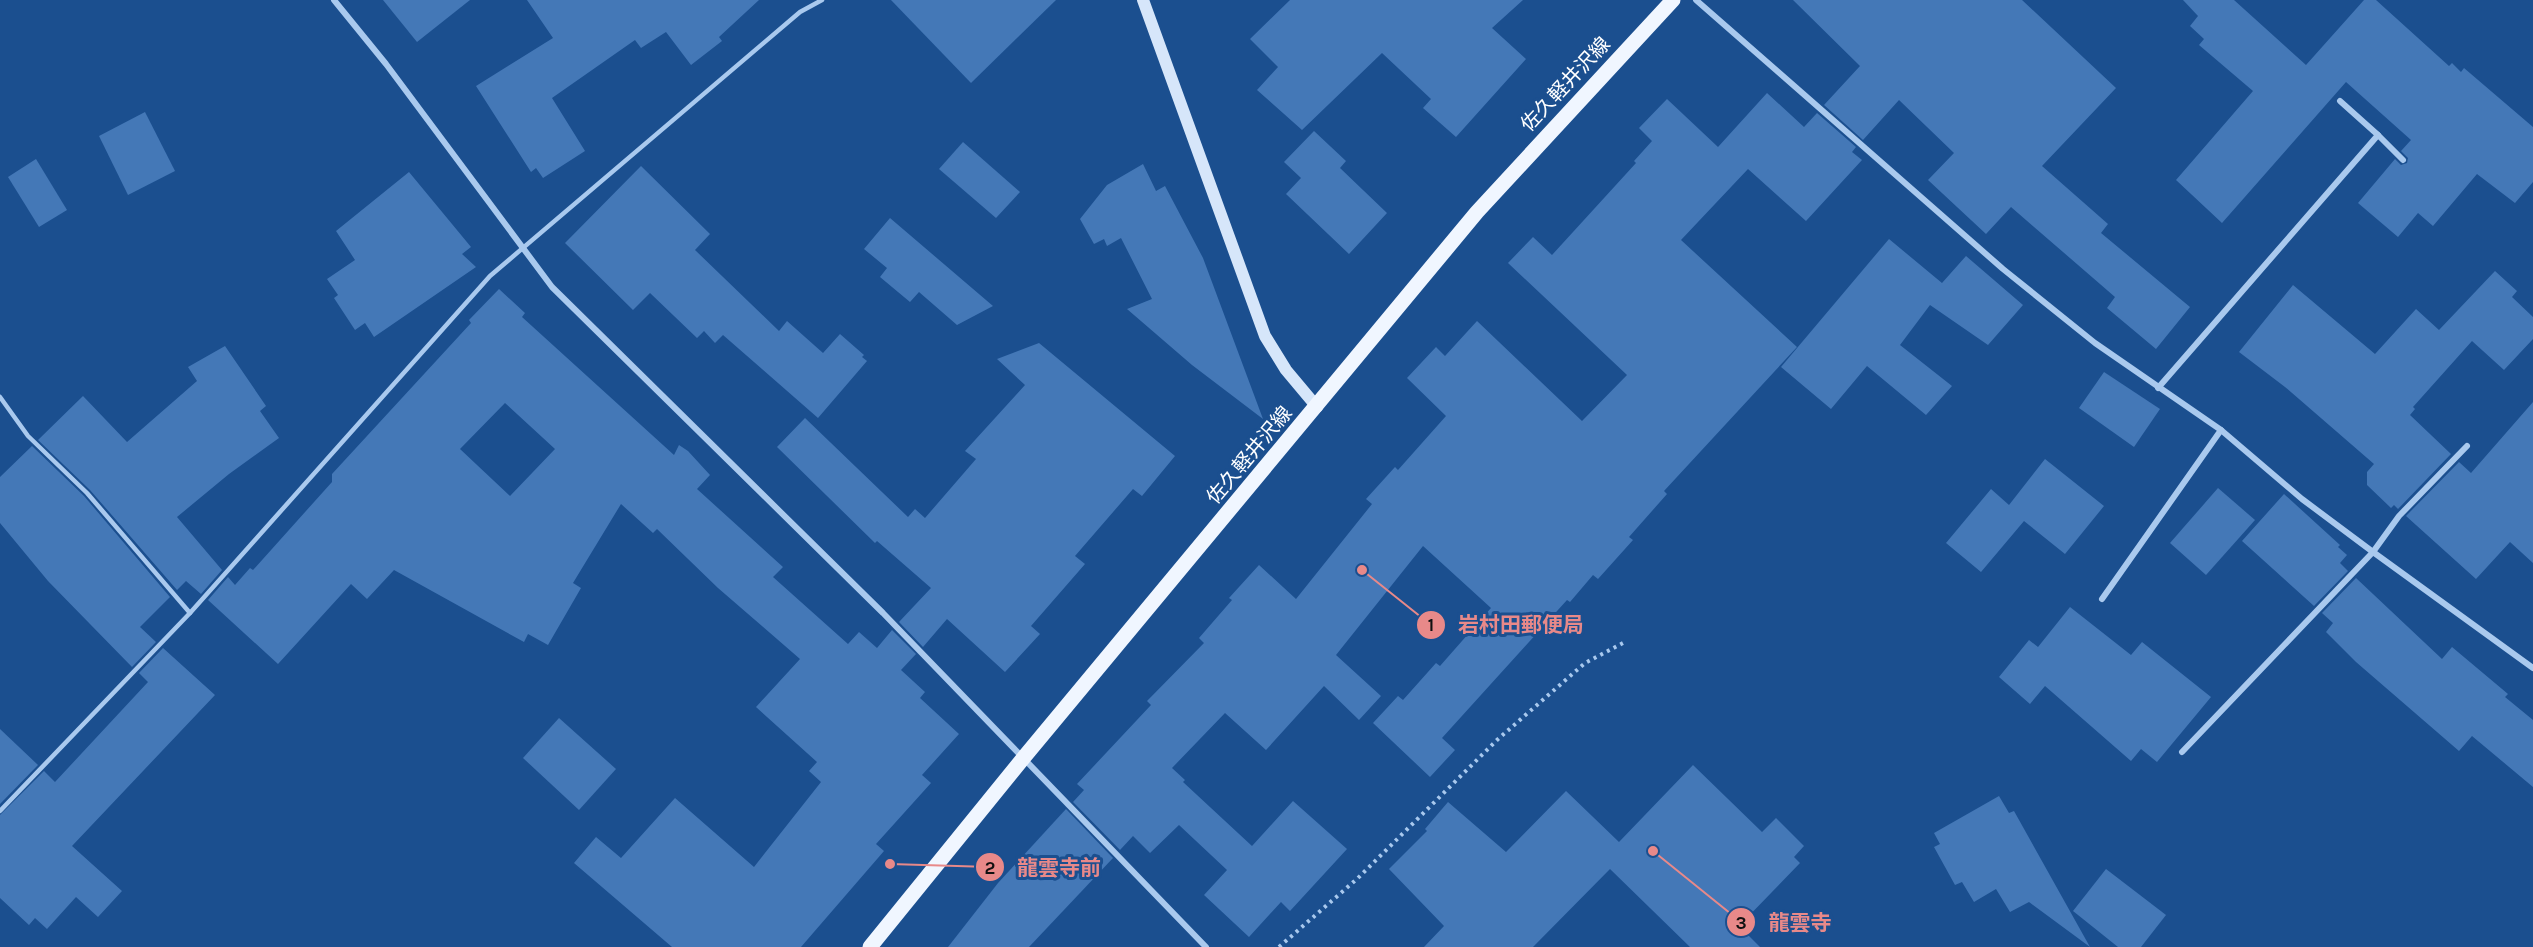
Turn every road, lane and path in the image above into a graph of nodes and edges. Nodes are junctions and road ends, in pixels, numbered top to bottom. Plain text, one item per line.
1 (334, 0) edge
2 (822, 0) edge
3 (1143, 0) edge
4 (1673, 0) edge
5 (1696, 0) edge
6 (2340, 101) dead end
7 (2378, 135) junction
8 (2403, 160) dead end
9 (524, 249) junction
10 (2158, 388) junction
11 (0, 397) edge
12 (1317, 407) junction
13 (2221, 430) junction
14 (2467, 446) dead end
15 (2373, 552) junction
16 (2102, 599) dead end
17 (190, 613) junction
18 (1625, 642) dead end
19 (2533, 668) edge
20 (2182, 752) dead end
21 (1025, 756) junction
22 (0, 811) edge
23 (870, 947) edge
24 (1206, 947) edge
25 (1279, 947) edge

1 - 9 street
2 - 9 lane
3 - 12 street
4 - 12 main road, 佐久軽井沢線
5 - 10 street
6 - 7 street
7 - 8 street
7 - 10 street
9 - 17 lane
9 - 21 street
10 - 13 street
11 - 17 lane
12 - 21 main road, 佐久軽井沢線
13 - 15 street
13 - 16 street
14 - 15 street
15 - 19 street
15 - 20 street
17 - 22 lane
18 - 25 path
21 - 23 main road, 佐久軽井沢線
21 - 24 street

